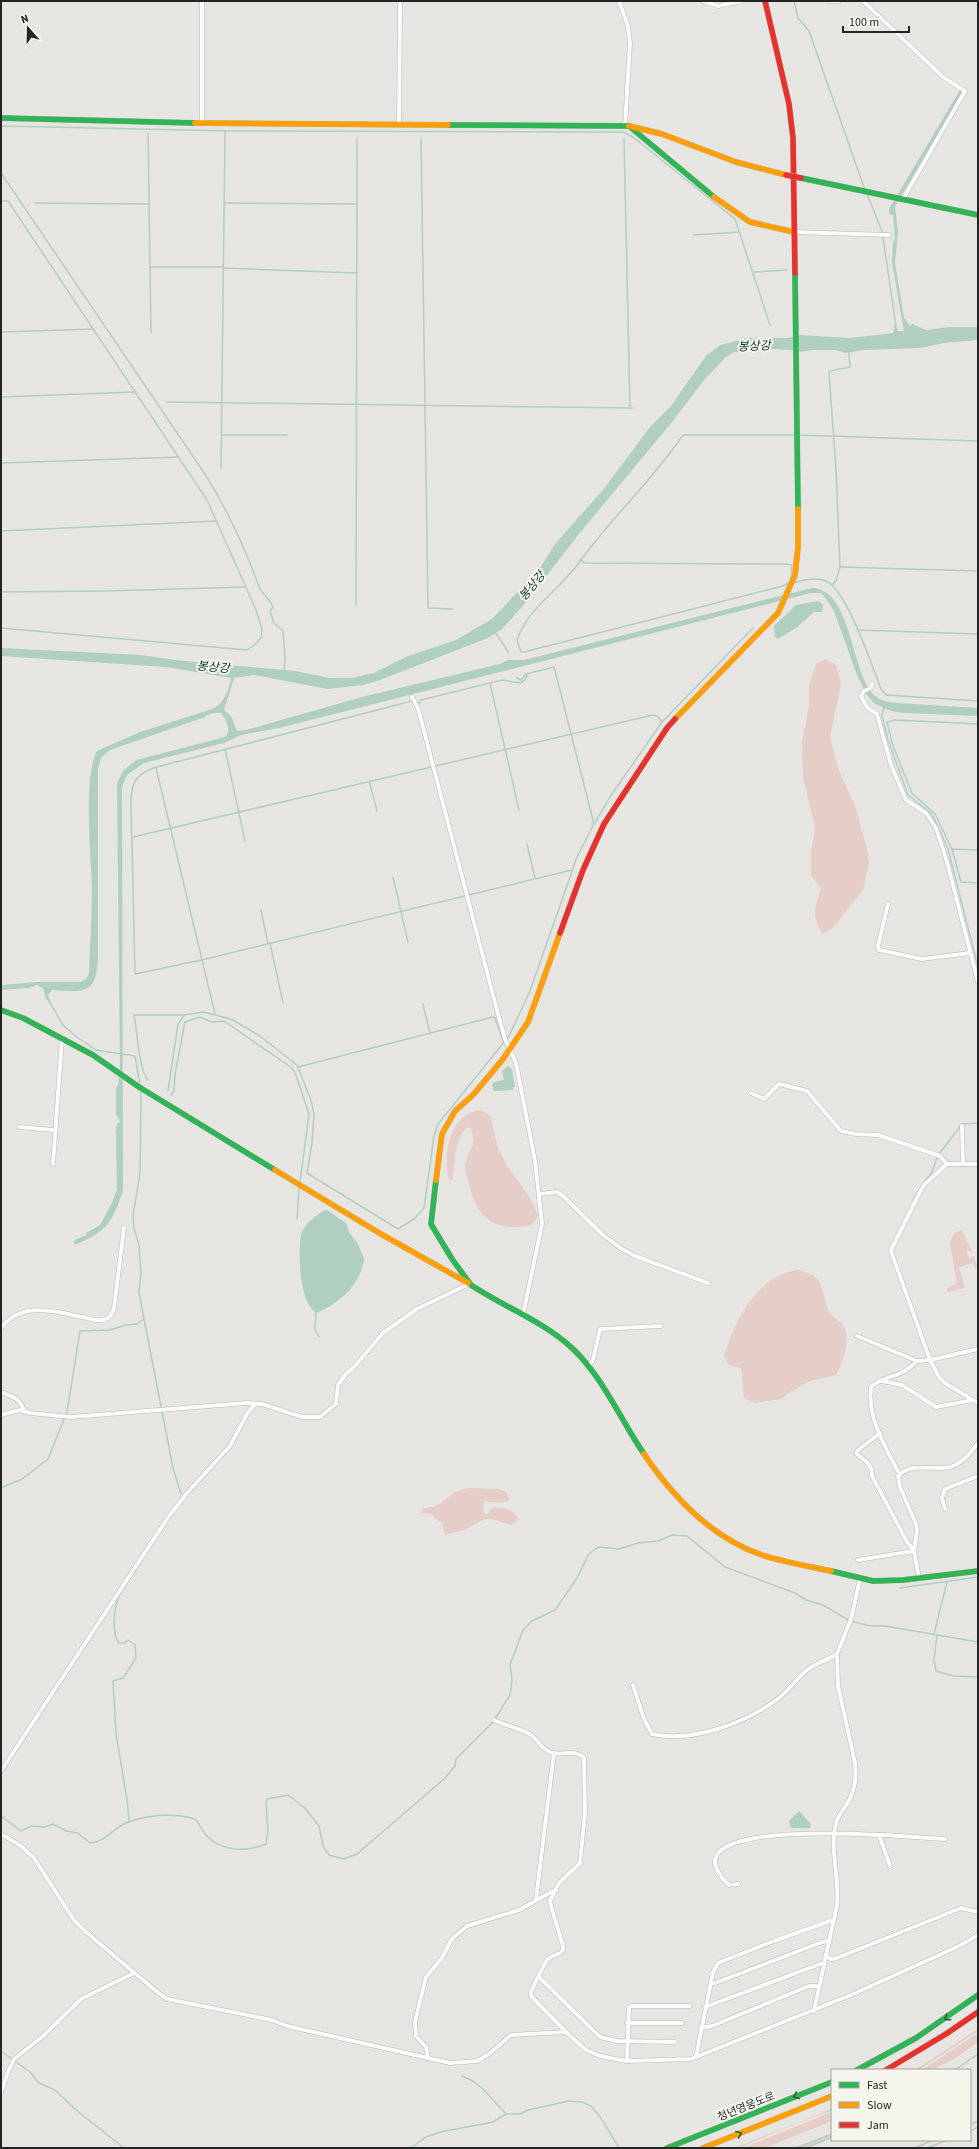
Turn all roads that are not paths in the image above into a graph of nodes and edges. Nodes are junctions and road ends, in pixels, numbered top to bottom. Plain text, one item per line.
1 (202, 1) edge
2 (400, 1) edge
3 (619, 1) edge
4 (703, 1) edge
5 (742, 1) edge
6 (765, 1) edge
7 (830, 1) edge
8 (839, 1) edge
9 (863, 1) edge
10 (1, 118) edge
11 (202, 124) junction
12 (399, 124) junction
13 (627, 126) junction
14 (902, 199) junction
15 (978, 215) edge
16 (794, 227) junction
17 (889, 235) dead end
18 (871, 686) dead end
19 (412, 697) dead end
20 (888, 904) dead end
21 (970, 953) junction
22 (978, 982) edge
23 (1, 1010) edge
24 (62, 1038) junction
25 (511, 1049) junction
26 (751, 1092) dead end
27 (962, 1126) dead end
28 (19, 1127) dead end
29 (54, 1130) junction
30 (52, 1164) dead end
31 (947, 1164) junction
32 (963, 1164) junction
33 (978, 1164) edge
34 (539, 1194) junction
35 (124, 1228) dead end
36 (708, 1283) dead end
37 (469, 1284) junction
38 (523, 1316) junction
39 (661, 1326) dead end
40 (1, 1328) edge
41 (857, 1336) dead end
42 (978, 1349) edge
43 (930, 1360) junction
44 (918, 1361) junction
45 (589, 1366) junction
46 (882, 1381) junction
47 (1, 1392) edge
48 (974, 1400) junction
49 (978, 1402) edge
50 (255, 1404) junction
51 (24, 1411) junction
52 (1, 1415) edge
53 (880, 1433) junction
54 (978, 1442) edge
55 (900, 1475) junction
56 (978, 1476) edge
57 (945, 1509) dead end
58 (914, 1552) junction
59 (858, 1560) dead end
60 (978, 1571) edge
61 (919, 1578) junction
62 (860, 1579) junction
63 (837, 1654) junction
64 (633, 1686) dead end
65 (494, 1720) dead end
66 (554, 1753) junction
67 (1, 1771) edge
68 (835, 1833) junction
69 (1, 1834) edge
70 (878, 1835) junction
71 (945, 1839) dead end
72 (890, 1866) dead end
73 (738, 1884) dead end
74 (553, 1891) junction
75 (536, 1899) junction
76 (978, 1912) edge
77 (833, 1920) junction
78 (978, 1935) edge
79 (828, 1941) junction
80 (825, 1955) junction
81 (823, 1963) junction
82 (134, 1973) junction
83 (539, 1976) junction
84 (710, 1986) junction
85 (818, 1986) junction
86 (978, 1995) edge
87 (690, 2006) dead end
88 (705, 2007) junction
89 (814, 2011) junction
90 (978, 2012) edge
91 (682, 2023) dead end
92 (627, 2024) junction
93 (701, 2028) junction
94 (566, 2032) junction
95 (627, 2042) junction
96 (675, 2042) dead end
97 (696, 2057) junction
98 (428, 2058) junction
99 (627, 2060) junction
100 (859, 2069) edge
101 (888, 2069) edge
102 (831, 2082) edge
103 (1, 2092) edge
104 (831, 2096) edge
105 (667, 2148) edge
106 (703, 2148) edge

1 - 11 street
2 - 12 street
3 - 13 street
4 - 5 street
6 - 16 main road
7 - 8 street
9 - 14 street
10 - 11 main road
11 - 12 main road
12 - 13 main road
13 - 14 main road, bridge
13 - 16 main road
14 - 15 main road
16 - 17 street
16 - 25 main road
18 - 21 street
19 - 25 street
20 - 21 street
21 - 22 street
23 - 24 main road
24 - 29 street
24 - 37 main road
25 - 34 street
25 - 37 main road
26 - 31 street
27 - 32 street
28 - 29 street
29 - 30 street
31 - 32 street
31 - 43 street
32 - 33 street
34 - 36 street
34 - 38 street
35 - 40 street
37 - 38 main road
37 - 50 street
38 - 45 main road
39 - 45 street
41 - 44 street
42 - 43 street
43 - 44 street
43 - 48 street
44 - 46 street
45 - 62 main road
46 - 48 street
46 - 53 street
47 - 51 street
48 - 49 street
50 - 51 street
50 - 67 street
51 - 52 street
53 - 55 street
53 - 58 street
54 - 55 street
55 - 58 street
56 - 57 street
58 - 59 street
58 - 61 street
60 - 61 main road
61 - 62 main road
62 - 63 street
63 - 64 street
63 - 68 street
65 - 66 street
66 - 74 street
66 - 75 street
68 - 70 street
68 - 73 street
68 - 77 street
69 - 82 street
70 - 71 street
70 - 72 street
74 - 75 street
74 - 83 street
75 - 98 street
76 - 80 street
77 - 79 street
77 - 84 street
78 - 89 street
79 - 80 street
79 - 84 street
80 - 81 street
81 - 85 street
81 - 88 street
82 - 98 street
82 - 103 street
83 - 94 street
83 - 95 street
84 - 88 street
85 - 89 street
85 - 93 street
86 -> 100 main road
87 - 92 street
88 - 93 street
89 - 97 street
90 - 101 main road
91 - 92 street
92 - 95 street
93 - 97 street
94 - 98 street
94 - 99 street
95 - 96 street
95 - 99 street
97 - 99 street
102 -> 105 main road, 청년영웅도로
106 -> 104 main road, 청년영웅도로

